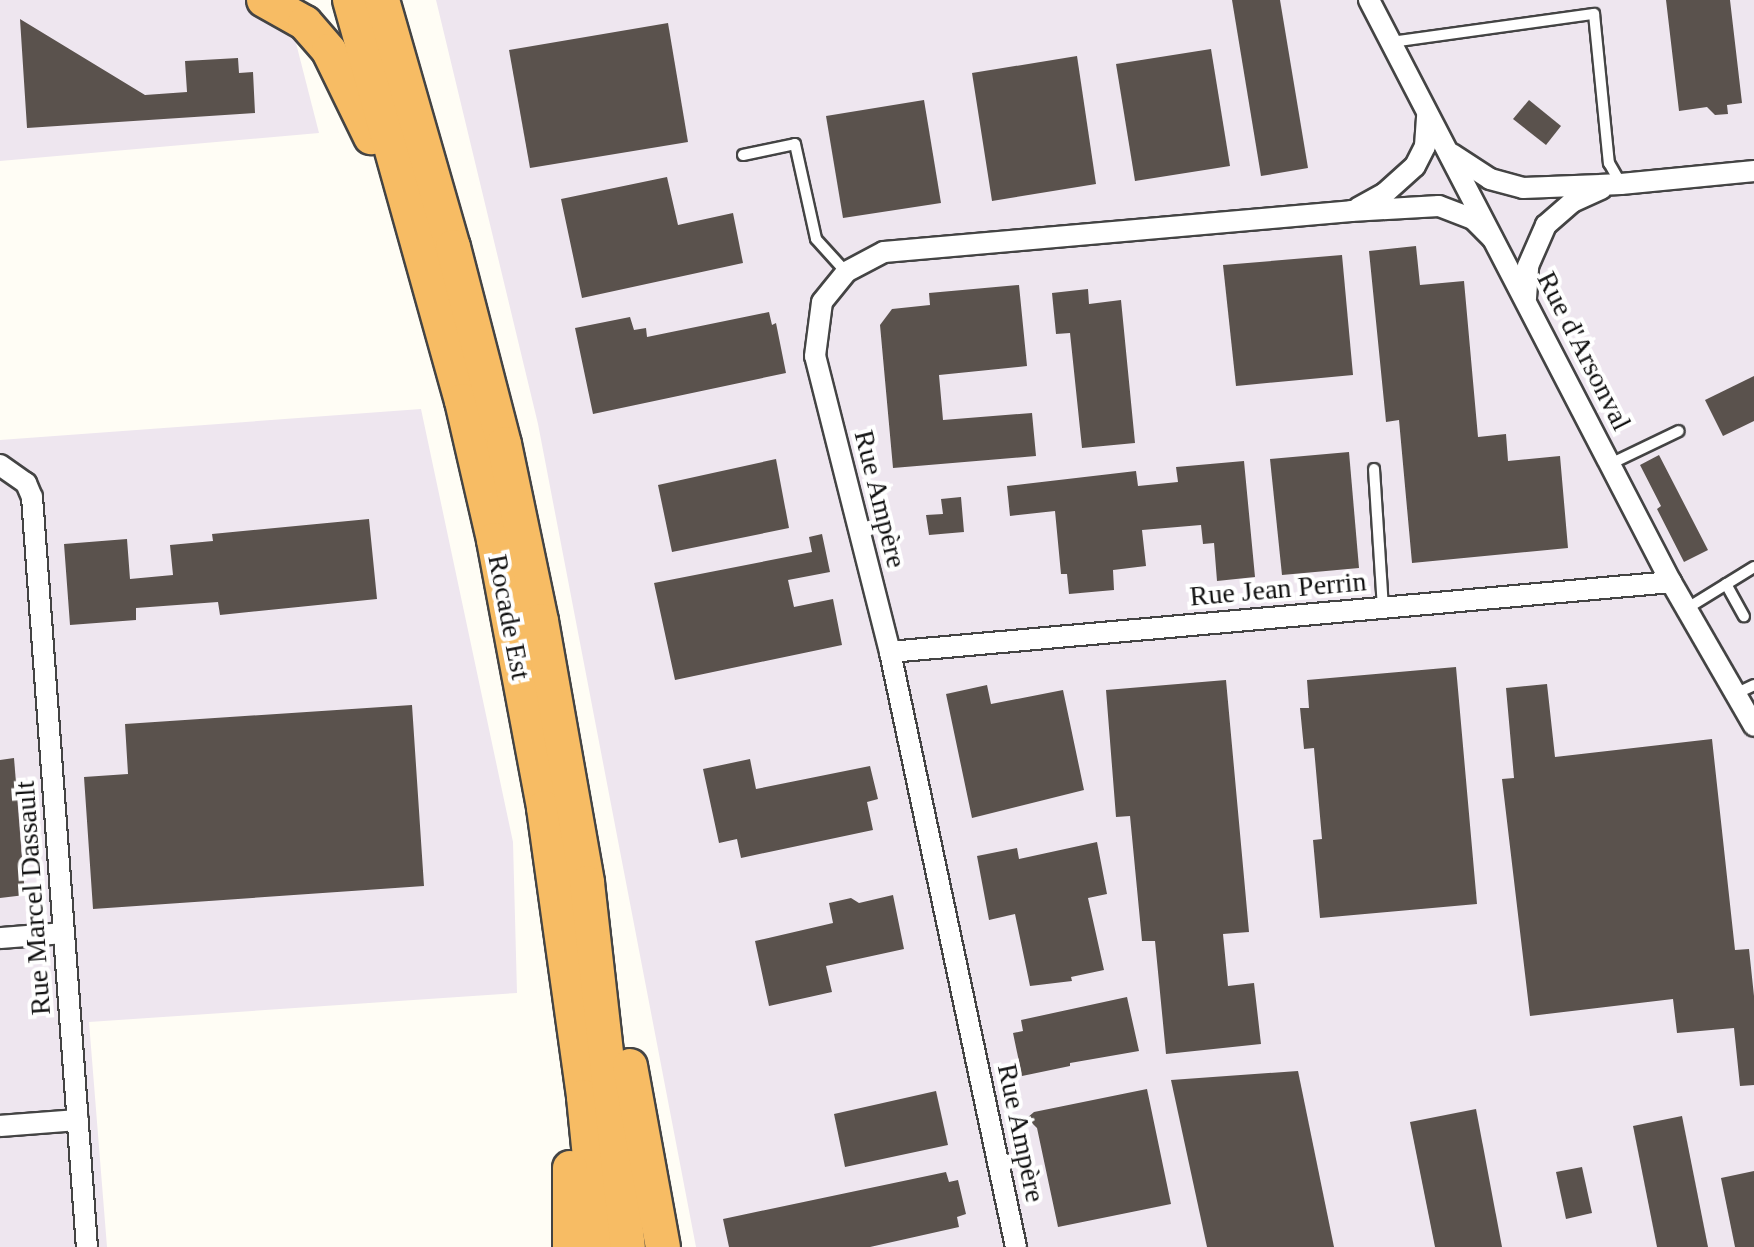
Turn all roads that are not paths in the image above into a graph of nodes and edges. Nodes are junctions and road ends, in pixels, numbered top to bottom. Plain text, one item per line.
1 (264, 0) edge
2 (350, 0) edge
3 (382, 0) edge
4 (400, 0) edge
5 (1369, 0) edge
6 (1391, 42) junction
7 (1427, 114) junction
8 (1442, 141) junction
9 (425, 149) junction
10 (743, 155) dead end
11 (1754, 171) edge
12 (1621, 184) junction
13 (410, 208) junction
14 (1351, 211) junction
15 (1492, 238) junction
16 (846, 272) junction
17 (1526, 298) junction
18 (1679, 431) dead end
19 (1610, 464) junction
20 (0, 465) edge
21 (1374, 469) dead end
22 (1754, 567) edge
23 (1671, 582) junction
24 (1726, 584) junction
25 (1383, 608) junction
26 (1686, 609) junction
27 (1744, 616) dead end
28 (890, 652) junction
29 (1745, 689) edge
30 (1754, 726) edge
31 (587, 883) junction
32 (64, 933) junction
33 (0, 938) edge
34 (568, 967) junction
35 (78, 1120) junction
36 (0, 1126) edge
37 (87, 1247) edge
38 (570, 1247) edge
39 (599, 1247) edge
40 (628, 1247) edge
41 (663, 1247) edge
42 (1016, 1247) edge

1 - 13 highway
2 - 13 highway, Rocade Est
3 - 9 highway, Rocade Est
4 - 9 highway
5 - 6 street, Rue d'Arsonval
6 - 7 street, Rue d'Arsonval
6 - 12 lane
7 - 8 street, Rue d'Arsonval
7 - 14 street, Rue Ampère
8 - 12 street
8 - 15 street, Rue d'Arsonval
9 - 31 highway, Rocade Est
10 - 16 lane
11 - 12 street
12 - 17 street
13 - 34 highway, Rocade Est
14 - 15 street, Rue Ampère
14 - 16 street, Rue Ampère
15 - 17 street, Rue d'Arsonval
16 - 28 street, Rue Ampère
17 - 19 street, Rue d'Arsonval
18 - 19 lane
19 - 23 street, Rue d'Arsonval
20 - 32 street, Rue Marcel Dassault
21 - 25 lane
22 - 24 lane
23 - 25 street, Rue Jean Perrin
23 - 26 street, Rue d'Arsonval
24 - 26 lane
24 - 27 lane
25 - 28 street, Rue Jean Perrin
26 - 29 street, Rue d'Arsonval
28 - 42 street, Rue Ampère
29 - 30 street, Rue d'Arsonval
31 - 40 highway, Rocade Est
31 - 41 highway
32 - 33 street
32 - 35 street, Rue Marcel Dassault
34 - 38 highway
34 - 39 highway, Rocade Est
35 - 36 street
35 - 37 street, Rue Marcel Dassault

